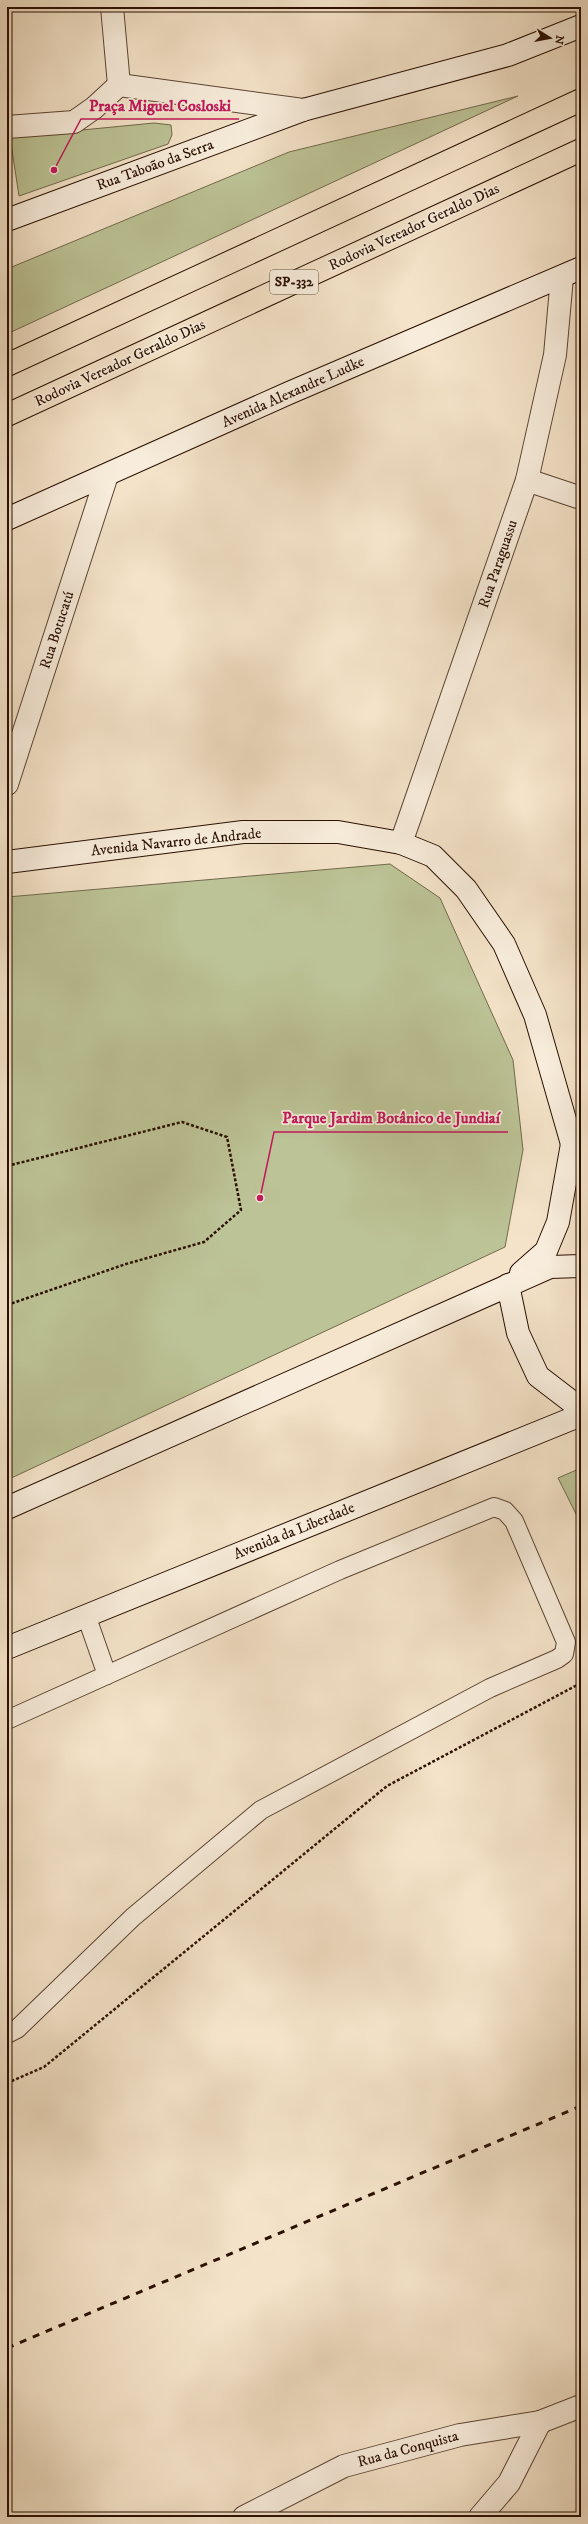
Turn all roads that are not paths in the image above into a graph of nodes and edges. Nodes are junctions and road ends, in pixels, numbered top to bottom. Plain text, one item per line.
1 (112, 7) edge
2 (581, 26) edge
3 (120, 85) junction
4 (581, 100) edge
5 (303, 110) junction
6 (7, 127) edge
7 (581, 150) edge
8 (7, 220) edge
9 (571, 273) edge
10 (7, 365) edge
11 (7, 415) edge
12 (107, 476) junction
13 (527, 480) junction
14 (581, 498) edge
15 (7, 519) edge
16 (7, 784) edge
17 (401, 843) junction
18 (7, 862) edge
19 (577, 1150) edge
20 (581, 1266) edge
21 (508, 1285) junction
22 (581, 1409) edge
23 (581, 1415) edge
24 (7, 1508) edge
25 (86, 1614) junction
26 (7, 1648) edge
27 (107, 1675) junction
28 (7, 1720) edge
29 (7, 2034) edge
30 (581, 2406) edge
31 (540, 2422) junction
32 (244, 2517) edge
33 (480, 2517) edge

1 - 3 street
2 - 5 street, Rua Taboão da Serra
3 - 5 street
3 - 6 street
4 - 10 main road
5 - 8 street, Rua Taboão da Serra
7 - 11 main road, Rodovia Vereador Geraldo Dias / SP-332
9 - 12 street, Avenida Alexandre Ludke
9 - 13 street, Rua Paraguassu
12 - 15 street, Avenida Alexandre Ludke
12 - 16 street, Rua Botucatú
13 - 14 street
13 - 17 street, Rua Paraguassu
17 - 18 street, Avenida Navarro de Andrade
17 - 19 street, Avenida Navarro de Andrade
19 - 21 street
20 - 21 street
21 - 22 street
21 - 24 street
23 - 25 street, Avenida da Liberdade
25 - 26 street, Avenida da Liberdade
25 - 27 lane
27 - 28 lane
27 - 29 lane
30 - 31 street, Rua da Conquista
31 - 32 street, Rua da Conquista
31 - 33 street

